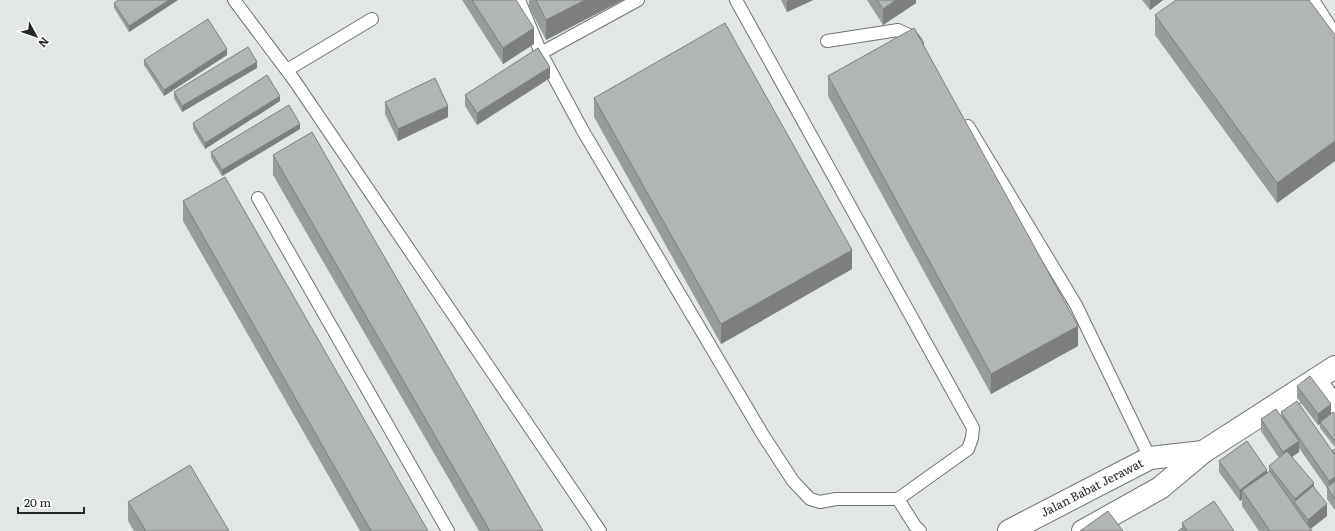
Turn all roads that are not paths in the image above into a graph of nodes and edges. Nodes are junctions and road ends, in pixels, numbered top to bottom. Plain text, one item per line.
1 (234, 0) edge
2 (518, 0) edge
3 (638, 0) edge
4 (736, 0) edge
5 (1314, 0) edge
6 (372, 19) dead end
7 (1335, 34) edge
8 (827, 41) dead end
9 (541, 53) junction
10 (924, 55) edge
11 (287, 70) junction
12 (961, 116) edge
13 (258, 198) dead end
14 (1335, 367) edge
15 (1315, 381) junction
16 (1335, 407) edge
17 (1203, 452) junction
18 (1148, 454) junction
19 (898, 499) junction
20 (448, 531) edge
21 (600, 531) edge
22 (920, 531) edge
23 (1009, 531) edge
24 (1084, 531) edge

1 - 11 lane
2 - 9 lane
3 - 9 lane
4 - 19 lane
5 - 7 lane
6 - 11 lane
8 - 10 lane
9 - 19 lane
11 - 21 lane
12 - 18 lane
13 - 20 lane
14 - 15 main road, Jalan Babat Jerawat
15 - 16 main road
15 - 17 main road, Jalan Babat Jerawat
17 - 18 main road, Jalan Babat Jerawat
17 - 24 main road, Jalan Babat Jerawat
18 - 23 main road, Jalan Babat Jerawat
19 - 22 lane

